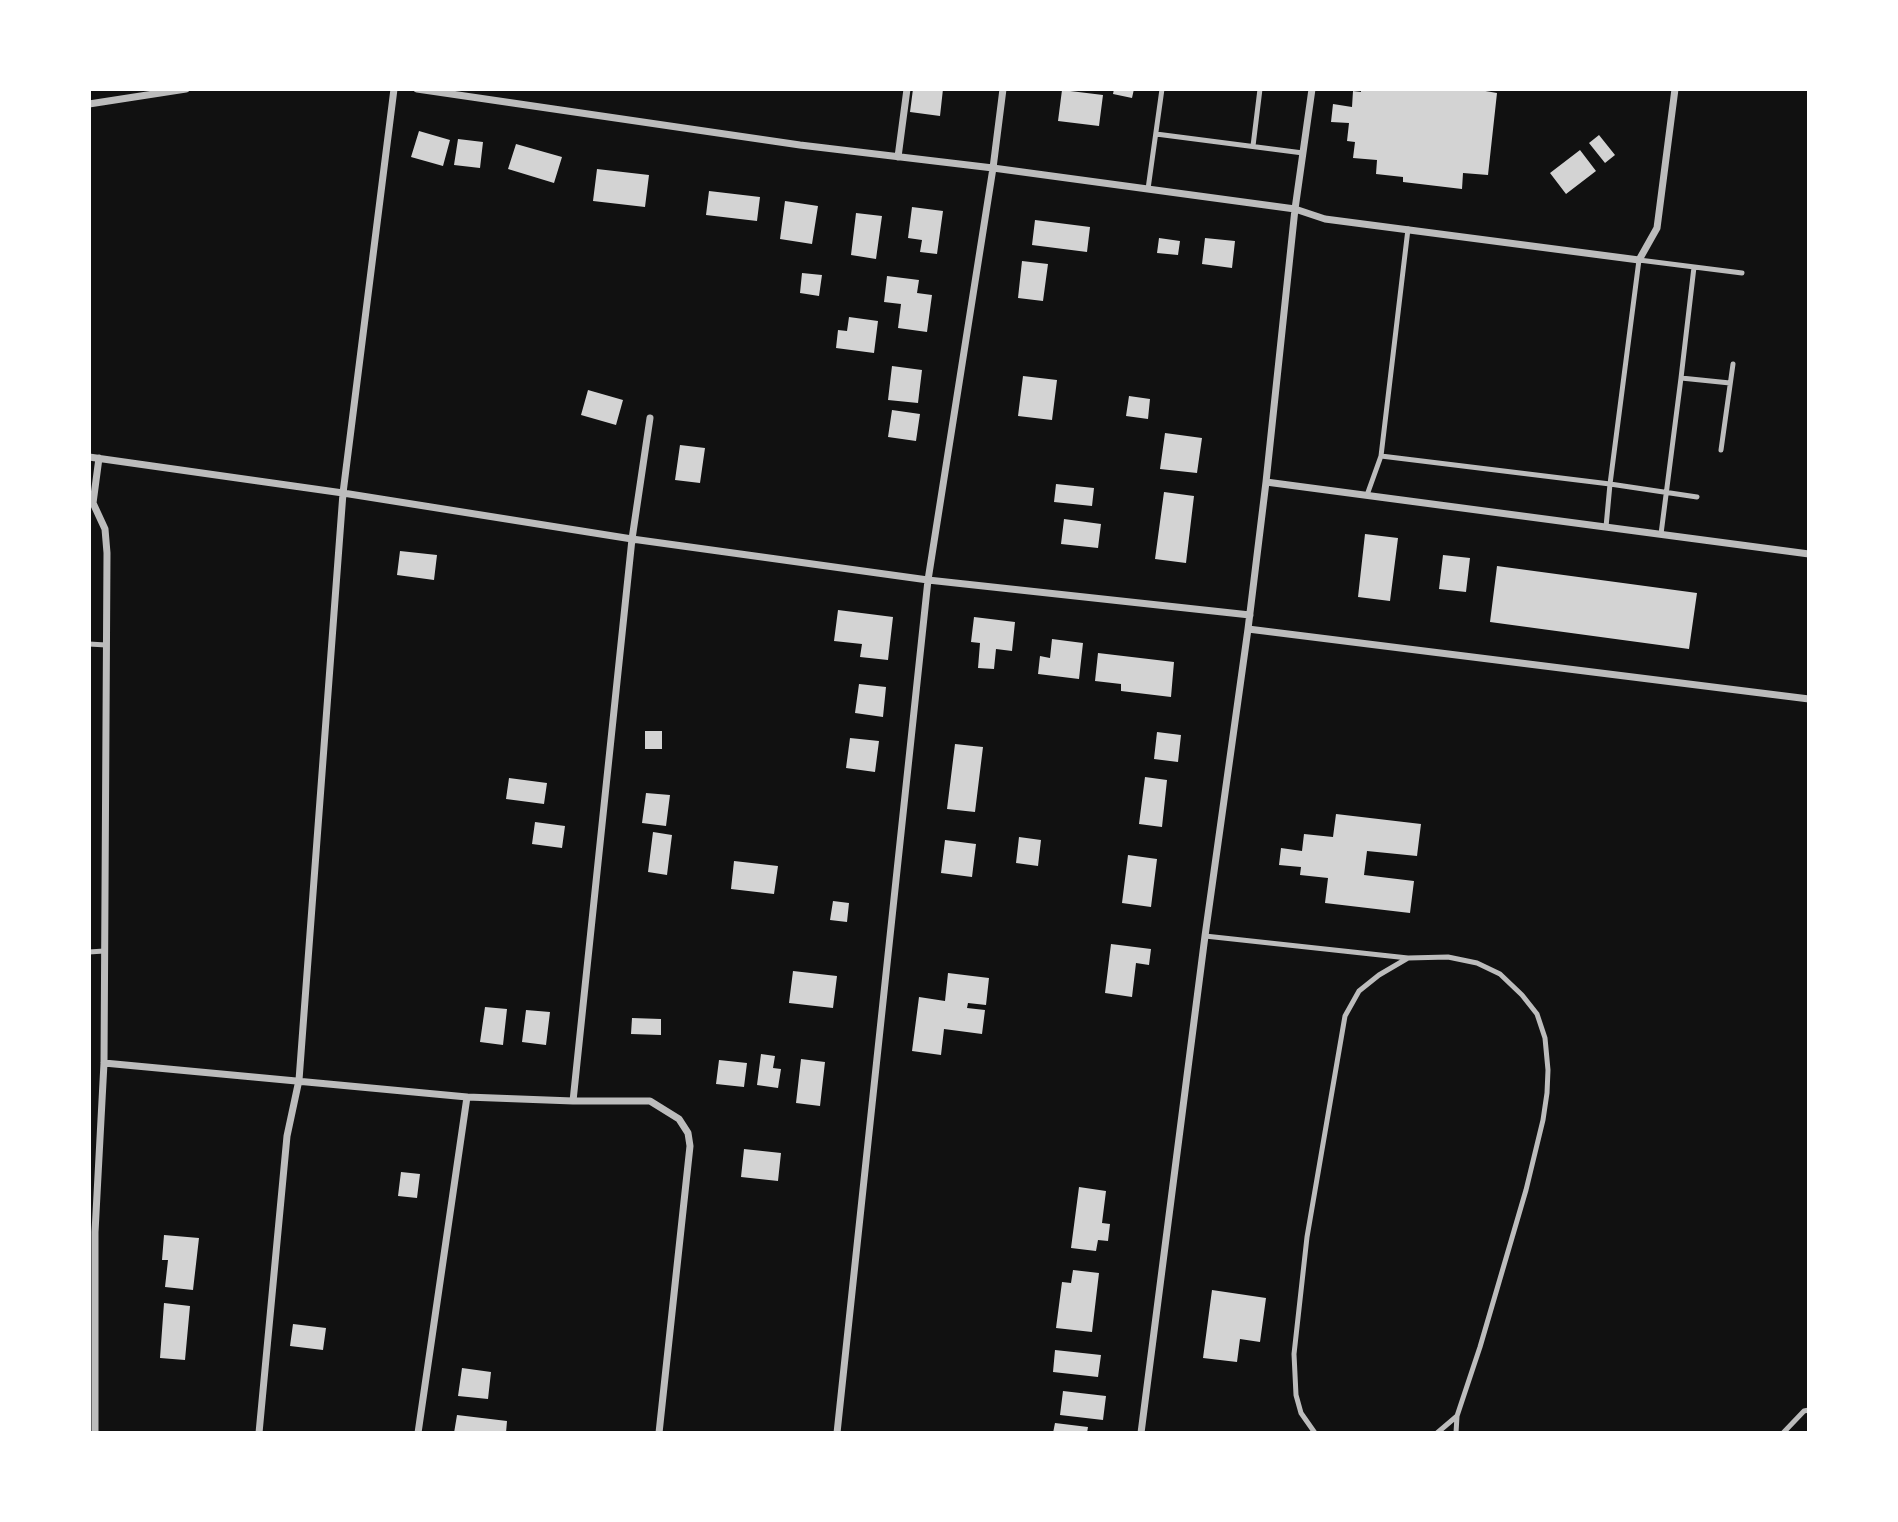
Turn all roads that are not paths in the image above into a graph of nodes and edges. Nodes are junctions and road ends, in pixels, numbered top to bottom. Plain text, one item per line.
1 (186, 89) edge
2 (394, 89) edge
3 (417, 89) edge
4 (907, 89) edge
5 (1003, 89) edge
6 (1162, 89) edge
7 (1260, 89) edge
8 (1312, 89) edge
9 (1675, 89) edge
10 (89, 104) edge
11 (1156, 134) junction
12 (1252, 146) junction
13 (1303, 153) junction
14 (898, 157) junction
15 (993, 169) junction
16 (1148, 189) junction
17 (1295, 209) junction
18 (1409, 229) junction
19 (1639, 260) junction
20 (1694, 267) junction
21 (1742, 273) dead end
22 (1733, 364) dead end
23 (1681, 378) junction
24 (1730, 383) junction
25 (650, 418) dead end
26 (1721, 450) dead end
27 (1381, 456) junction
28 (89, 457) edge
29 (99, 458) junction
30 (1266, 482) junction
31 (1610, 484) junction
32 (344, 493) junction
33 (1666, 493) junction
34 (1367, 495) junction
35 (1697, 497) dead end
36 (91, 504) edge
37 (1606, 527) junction
38 (1661, 534) junction
39 (632, 539) junction
40 (1809, 554) edge
41 (928, 580) junction
42 (1250, 615) junction
43 (1248, 629) junction
44 (89, 644) edge
45 (106, 645) junction
46 (1809, 699) edge
47 (1205, 936) junction
48 (104, 951) junction
49 (89, 952) edge
50 (1408, 958) junction
51 (104, 1063) junction
52 (299, 1080) junction
53 (467, 1097) junction
54 (573, 1101) junction
55 (92, 1232) edge
56 (1809, 1410) edge
57 (1457, 1416) junction
58 (95, 1433) edge
59 (259, 1433) edge
60 (418, 1433) edge
61 (659, 1433) edge
62 (837, 1433) edge
63 (1141, 1433) edge
64 (1315, 1433) edge
65 (1437, 1433) edge
66 (1456, 1433) edge
67 (1783, 1433) edge

1 - 10 street
2 - 32 street
3 - 14 street
4 - 14 street
5 - 15 street
6 - 11 lane
7 - 12 lane
8 - 13 street
9 - 19 street
11 - 12 lane
11 - 16 lane
12 - 13 lane
13 - 17 street
14 - 15 street
15 - 16 street
15 - 41 street
16 - 17 street
17 - 18 street
17 - 30 street
18 - 19 street
18 - 27 lane
19 - 20 lane
19 - 31 lane
20 - 21 lane
20 - 23 lane
22 - 24 lane
23 - 24 lane
23 - 33 lane
24 - 26 lane
25 - 39 street
27 - 31 lane
27 - 34 lane
28 - 29 street
29 - 32 street
29 - 36 street
30 - 34 street
30 - 42 street
31 - 33 lane
31 - 37 lane
32 - 39 street
32 - 52 street
33 - 35 lane
33 - 38 lane
34 - 37 street
36 - 45 street
37 - 38 street
38 - 40 street
39 - 41 street
39 - 54 street
41 - 42 street
41 - 62 street
42 - 43 street
43 - 46 street
43 - 47 street
44 - 45 lane
45 - 48 street
47 - 50 lane
47 - 63 street
48 - 49 lane
48 - 51 street
50 - 57 lane
50 - 64 lane
51 - 52 street
51 - 55 street
52 - 53 street
52 - 59 street
53 - 54 street
53 - 60 street
54 - 61 street
55 - 58 street
56 - 67 lane
57 - 65 lane
57 - 66 lane

